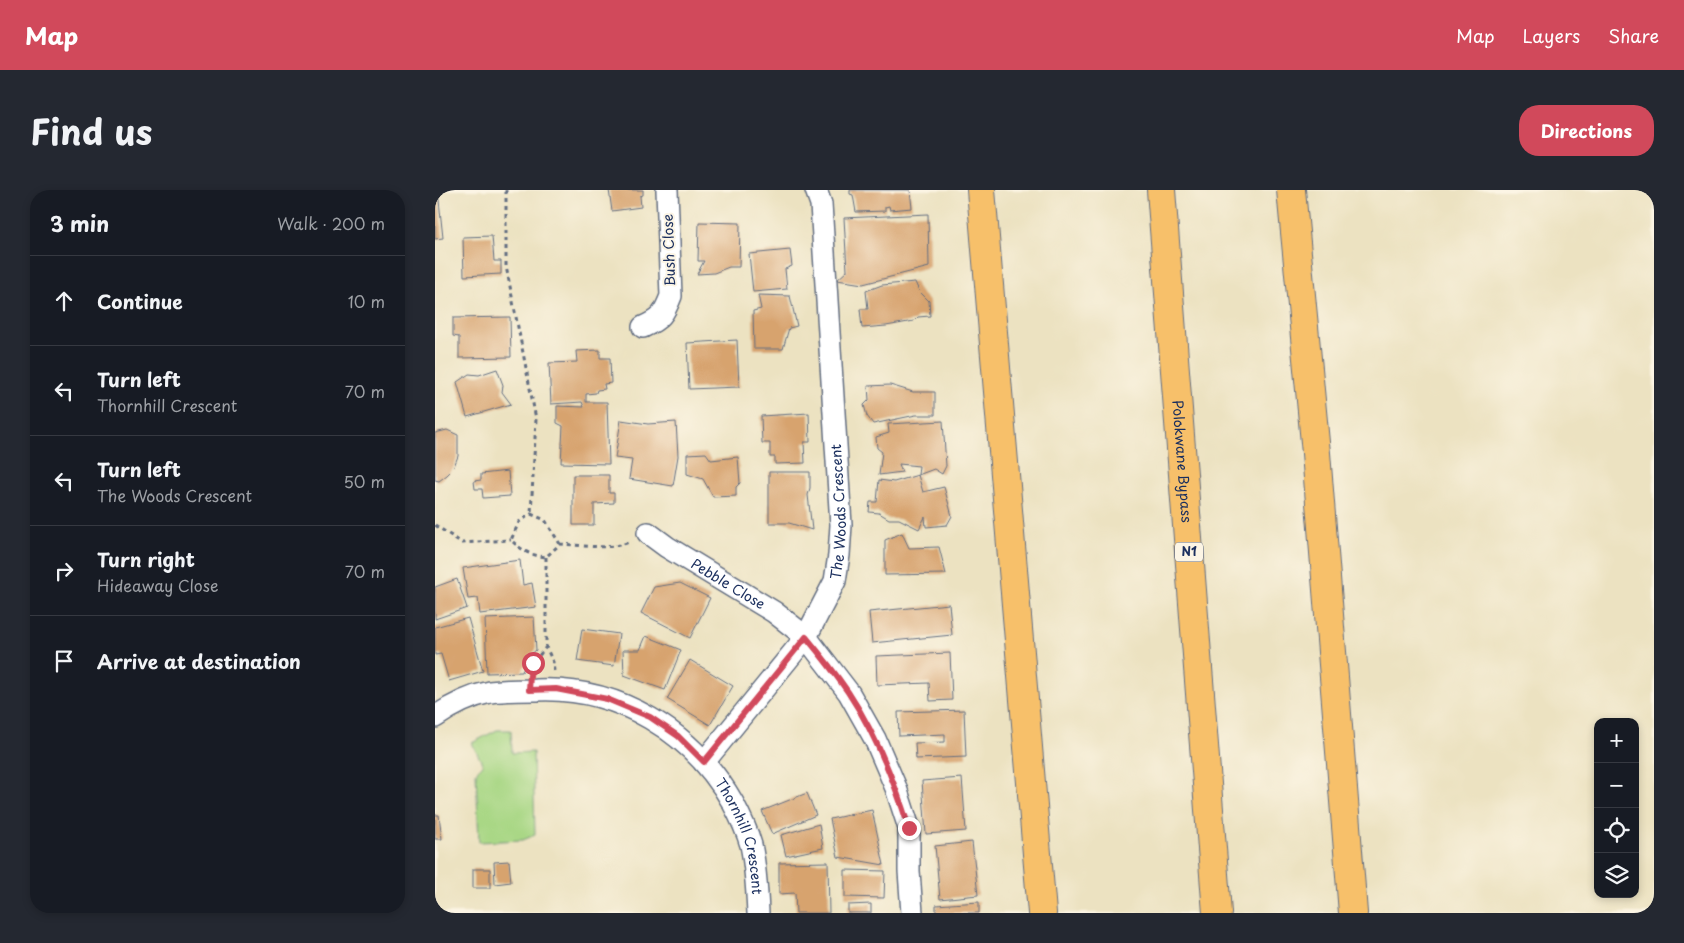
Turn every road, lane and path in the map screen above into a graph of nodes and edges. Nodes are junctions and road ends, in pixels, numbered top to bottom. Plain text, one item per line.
1 (506, 190) edge
2 (667, 190) edge
3 (816, 190) edge
4 (981, 190) edge
5 (1161, 190) edge
6 (1291, 190) edge
7 (643, 327) dead end
8 (531, 514) junction
9 (435, 525) edge
10 (648, 533) joint
11 (511, 540) junction
12 (560, 544) junction
13 (546, 557) junction
14 (806, 637) junction
15 (546, 647) junction
16 (556, 689) junction
17 (529, 690) junction
18 (435, 717) edge
19 (704, 762) junction
20 (758, 913) edge
21 (913, 913) edge
22 (1042, 913) edge
23 (1217, 913) edge
24 (1353, 913) edge

1 - 8 path
2 - 7 street, Bush Close
3 - 14 street, The Woods Crescent
4 - 22 main road
5 - 23 main road, Polokwane Bypass / N1
6 - 24 main road
8 - 11 path
8 - 12 path
9 - 11 path
10 - 12 path
10 - 14 street, Pebble Close
11 - 13 path
12 - 13 path
13 - 15 path
14 - 19 street, The Woods Crescent
14 - 21 street, Pebble Close
15 - 16 path
15 - 17 path
16 - 17 street, Thornhill Crescent
16 - 19 street, Thornhill Crescent
17 - 18 street, Thornhill Crescent
19 - 20 street, Thornhill Crescent

